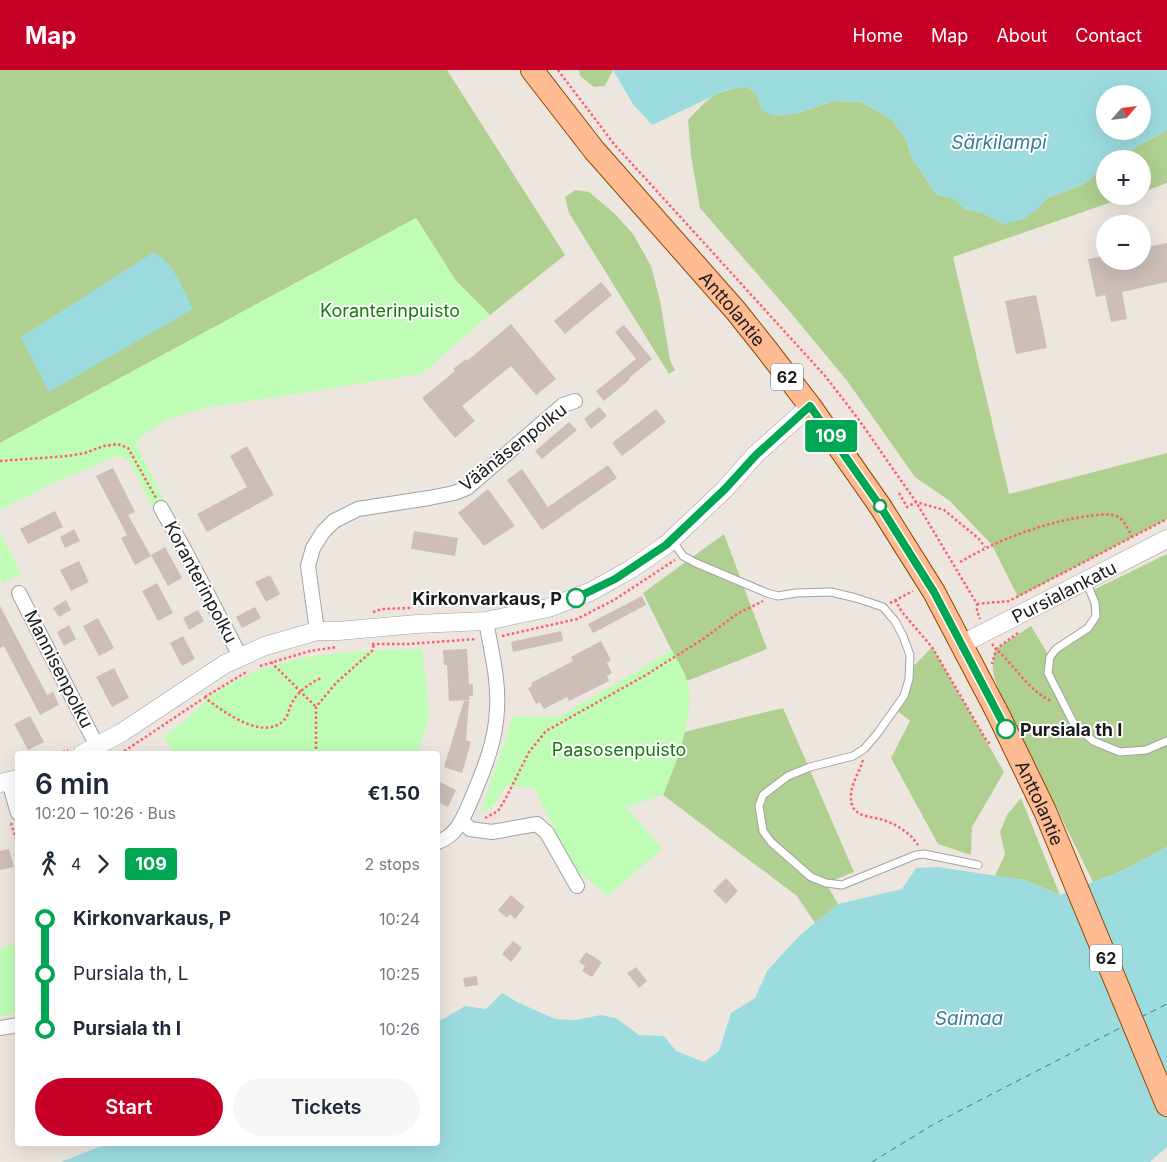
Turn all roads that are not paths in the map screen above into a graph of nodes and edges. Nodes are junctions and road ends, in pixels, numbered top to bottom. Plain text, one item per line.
1 (532, 70) edge
2 (575, 400) dead end
3 (810, 406) junction
4 (161, 508) road end
5 (672, 539) junction
6 (1167, 539) edge
7 (1086, 581) junction
8 (19, 593) dead end
9 (487, 629) junction
10 (317, 631) junction
11 (962, 644) junction
12 (240, 656) junction
13 (1167, 741) edge
14 (90, 750) edge
15 (9, 781) edge
16 (15, 802) edge
17 (462, 821) junction
18 (440, 841) edge
19 (978, 865) dead end
20 (577, 886) dead end
21 (15, 1026) edge
22 (0, 1028) edge
23 (1167, 1105) edge

1 - 3 main road, Anttolantie / 62
2 - 10 street, Väänäsenpolku
3 - 5 street
3 - 11 main road, Anttolantie / 62
4 - 12 street, Koranterinpolku
5 - 9 street
5 - 19 lane
6 - 7 street, Pursialankatu
7 - 11 street, Pursialankatu
7 - 13 lane
8 - 14 street, Mannisenpolku
9 - 10 street
9 - 17 street
10 - 12 street
11 - 23 main road, Anttolantie / 62
12 - 14 street
15 - 16 street
17 - 18 street
17 - 20 street
21 - 22 street

